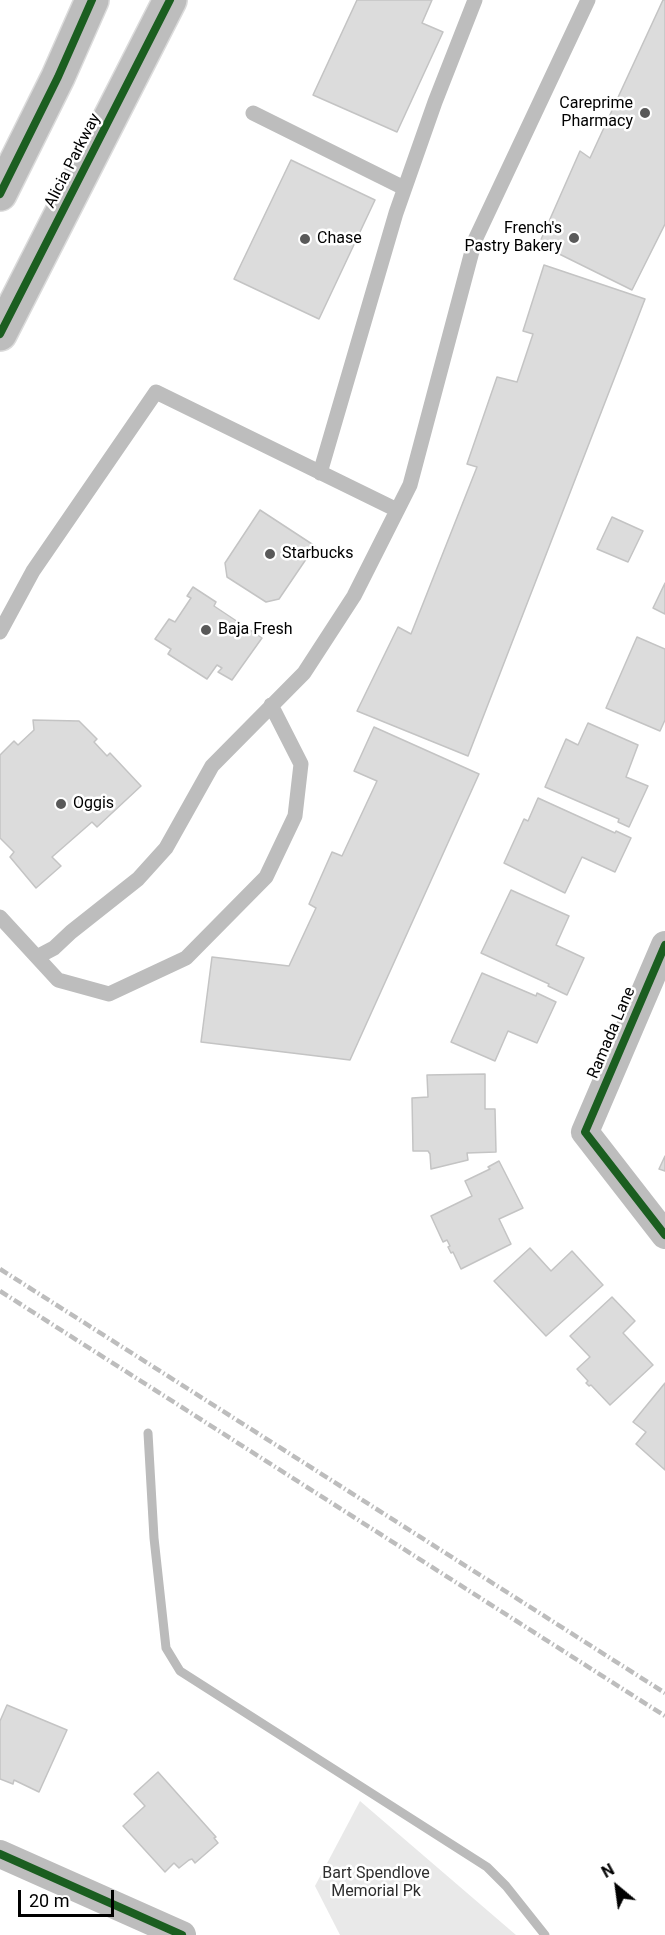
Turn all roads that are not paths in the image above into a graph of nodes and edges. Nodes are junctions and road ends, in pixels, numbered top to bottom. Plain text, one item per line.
1 (92, 0) edge
2 (170, 0) edge
3 (475, 0) edge
4 (588, 0) edge
5 (253, 113) dead end
6 (404, 189) junction
7 (0, 194) edge
8 (0, 334) edge
9 (320, 473) junction
10 (397, 510) junction
11 (0, 632) edge
12 (271, 705) junction
13 (0, 917) edge
14 (665, 945) edge
15 (37, 957) junction
16 (665, 1235) edge
17 (0, 1854) edge
18 (182, 1935) edge

1 - 7 main road
2 - 8 main road, Alicia Parkway
3 - 6 lane
4 - 10 lane
5 - 6 lane
6 - 9 lane
9 - 10 lane
9 - 11 lane
10 - 12 lane
12 - 15 lane
12 - 15 lane
13 - 15 lane
14 - 16 street, Ramada Lane
17 - 18 street

